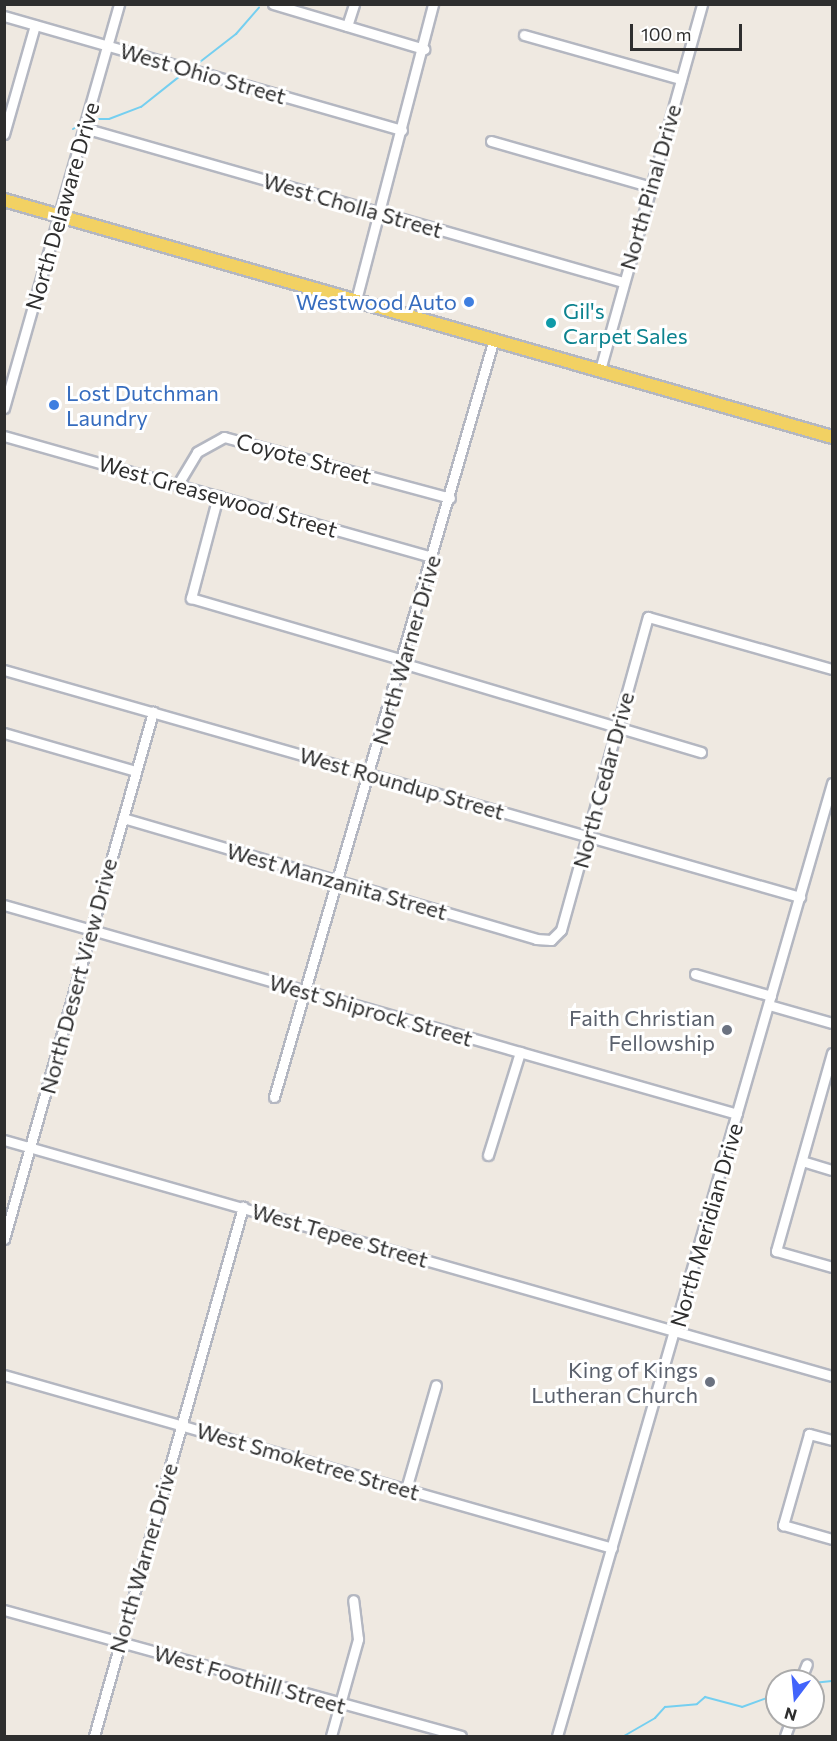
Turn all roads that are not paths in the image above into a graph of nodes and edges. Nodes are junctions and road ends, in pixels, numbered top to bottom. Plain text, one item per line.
1 (119, 4) edge
2 (354, 4) edge
3 (433, 4) edge
4 (702, 4) edge
5 (275, 5) edge
6 (4, 16) edge
7 (35, 25) junction
8 (347, 26) junction
9 (524, 35) dead end
10 (108, 46) junction
11 (424, 49) junction
12 (681, 79) junction
13 (84, 128) junction
14 (402, 130) junction
15 (4, 134) edge
16 (491, 141) dead end
17 (651, 187) junction
18 (4, 200) edge
19 (380, 213) junction
20 (60, 216) junction
21 (622, 282) junction
22 (356, 300) junction
23 (494, 339) junction
24 (600, 370) junction
25 (4, 408) edge
26 (4, 436) edge
27 (832, 436) edge
28 (178, 484) junction
29 (218, 496) junction
30 (450, 498) junction
31 (432, 557) junction
32 (402, 661) junction
33 (832, 669) edge
34 (4, 670) edge
35 (153, 712) junction
36 (618, 726) junction
37 (4, 733) edge
38 (701, 752) dead end
39 (136, 771) junction
40 (370, 774) junction
41 (832, 789) edge
42 (123, 818) junction
43 (588, 837) junction
44 (339, 881) junction
45 (800, 897) junction
46 (4, 905) edge
47 (90, 930) junction
48 (551, 940) joint
49 (695, 974) dead end
50 (307, 992) junction
51 (770, 1001) junction
52 (832, 1023) edge
53 (520, 1052) junction
54 (832, 1053) edge
55 (830, 1074) edge
56 (274, 1097) dead end
57 (737, 1114) junction
58 (4, 1140) edge
59 (31, 1147) junction
60 (488, 1155) dead end
61 (802, 1161) junction
62 (832, 1170) edge
63 (243, 1207) junction
64 (4, 1239) edge
65 (832, 1267) edge
66 (675, 1331) junction
67 (4, 1375) edge
68 (832, 1376) edge
69 (436, 1385) dead end
70 (181, 1425) junction
71 (832, 1440) edge
72 (406, 1489) junction
73 (832, 1539) edge
74 (612, 1548) junction
75 (352, 1600) dead end
76 (4, 1610) edge
77 (120, 1642) junction
78 (807, 1664) dead end
79 (805, 1669) edge
80 (339, 1704) junction
81 (94, 1737) edge
82 (330, 1737) edge
83 (460, 1737) edge
84 (557, 1737) edge

1 - 10 street, North Delaware Drive
2 - 8 street
3 - 11 street
4 - 12 street, North Pinal Drive
5 - 8 street
6 - 7 street, West Ohio Street
7 - 10 street, West Ohio Street
7 - 15 street
8 - 11 street
9 - 12 street
10 - 13 street, North Delaware Drive
10 - 14 street, West Ohio Street
11 - 14 street
12 - 17 street, North Pinal Drive
13 - 19 street, West Cholla Street
13 - 20 street, North Delaware Drive
14 - 19 street
16 - 17 street
17 - 21 street, North Pinal Drive
18 - 20 main road
19 - 21 street, West Cholla Street
19 - 22 street
20 - 22 main road
20 - 25 street, North Delaware Drive
21 - 24 street, North Pinal Drive
22 - 23 main road
23 - 24 main road
23 - 30 street, North Warner Drive
24 - 27 main road
26 - 28 street, West Greasewood Street
28 - 29 street, West Greasewood Street
28 - 30 street, Coyote Street
29 - 31 street, West Greasewood Street
29 - 32 street
30 - 31 street, North Warner Drive
31 - 32 street, North Warner Drive
32 - 36 street
32 - 40 street, North Warner Drive
33 - 36 street, North Cedar Drive
34 - 35 street, West Roundup Street
35 - 39 street, North Desert View Drive
35 - 40 street, West Roundup Street
36 - 38 street
36 - 43 street, North Cedar Drive
37 - 39 street
39 - 42 street, North Desert View Drive
40 - 43 street, West Roundup Street
40 - 44 street, North Warner Drive
41 - 45 street, North Meridian Drive
42 - 44 street, West Manzanita Street
42 - 47 street, North Desert View Drive
43 - 45 street, West Roundup Street
43 - 48 street, North Cedar Drive
44 - 48 street, West Manzanita Street
44 - 50 street, North Warner Drive
45 - 51 street, North Meridian Drive
46 - 47 street, West Shiprock Street
47 - 50 street, West Shiprock Street
47 - 59 street, North Desert View Drive
49 - 51 street
50 - 53 street, West Shiprock Street
50 - 56 street, North Warner Drive
51 - 52 street
51 - 57 street, North Meridian Drive
53 - 57 street, West Shiprock Street
53 - 60 street
54 - 55 street
55 - 61 street
57 - 66 street, North Meridian Drive
58 - 59 street, West Tepee Street
59 - 63 street, West Tepee Street
59 - 64 street, North Desert View Drive
61 - 62 street
61 - 65 street
63 - 66 street, West Tepee Street
63 - 70 street, North Warner Drive
66 - 68 street, West Tepee Street
66 - 74 street, North Meridian Drive
67 - 70 street, West Smoketree Street
69 - 72 street
70 - 72 street, West Smoketree Street
70 - 77 street, North Warner Drive
71 - 73 street
72 - 74 street, West Smoketree Street
74 - 84 street, North Meridian Drive
75 - 80 street
76 - 77 street, West Foothill Street
77 - 80 street, West Foothill Street
77 - 81 street, North Warner Drive
78 - 79 street
80 - 82 street
80 - 83 street, West Foothill Street

